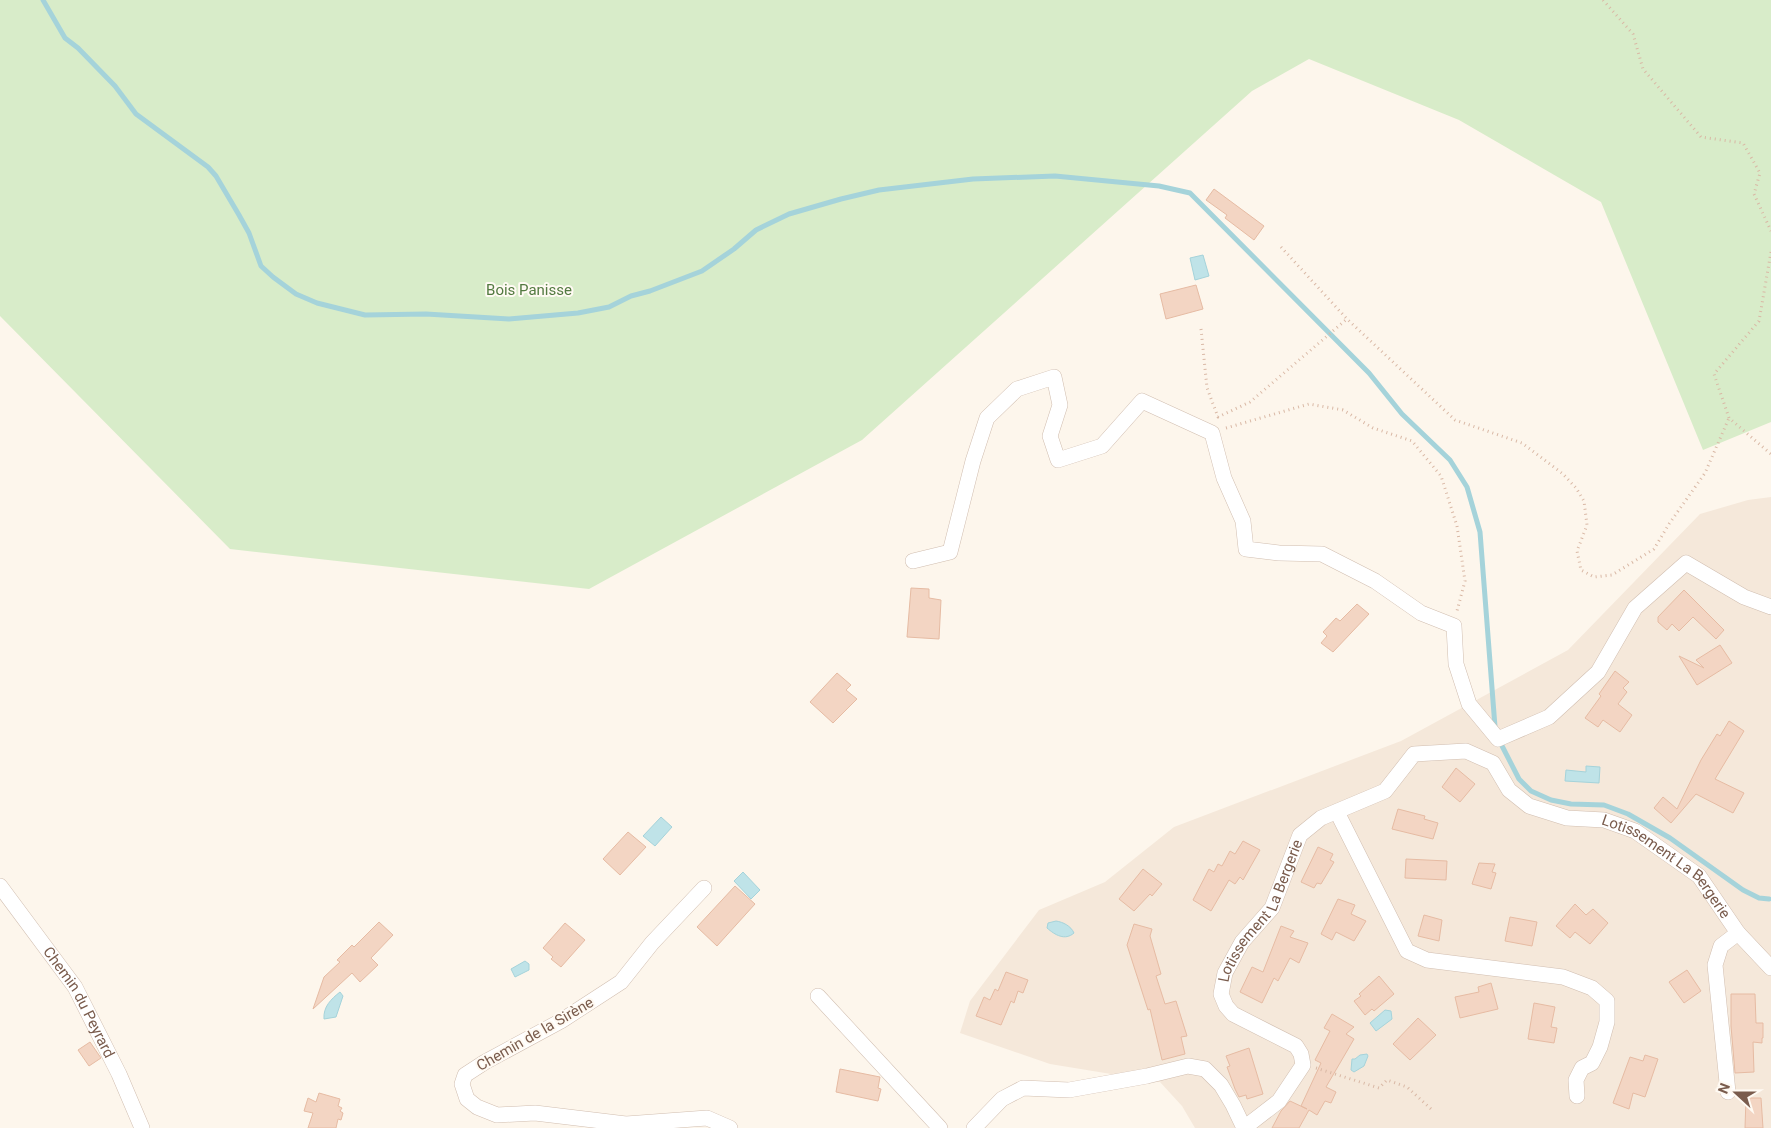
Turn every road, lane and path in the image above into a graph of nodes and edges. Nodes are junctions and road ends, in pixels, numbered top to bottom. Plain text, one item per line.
1 (1603, 0) edge
2 (1771, 232) edge
3 (1281, 247) dead end
4 (1771, 252) edge
5 (1347, 319) junction
6 (1201, 329) dead end
7 (1729, 418) junction
8 (1212, 433) junction
9 (1771, 454) edge
10 (913, 562) dead end
11 (1771, 607) edge
12 (1454, 626) junction
13 (1337, 812) junction
14 (0, 886) edge
15 (704, 888) dead end
16 (1738, 932) junction
17 (1771, 968) edge
18 (818, 996) dead end
19 (1303, 1065) junction
20 (1728, 1092) dead end
21 (1577, 1096) dead end
22 (1431, 1109) dead end
23 (142, 1128) edge
24 (730, 1128) edge
25 (940, 1128) edge
26 (974, 1128) edge
27 (1244, 1128) edge

1 - 2 path
3 - 5 path
4 - 7 path
5 - 6 path
5 - 7 path
7 - 9 path
8 - 10 street
8 - 12 street
8 - 12 path
11 - 12 street
13 - 16 street, Lotissement La Bergerie
13 - 19 street, Lotissement La Bergerie
13 - 21 street
14 - 23 street, Chemin du Peyrard
15 - 24 street, Chemin de la Sirène
16 - 17 street, Lotissement La Bergerie
16 - 20 street
18 - 25 street
19 - 22 path
19 - 27 street
26 - 27 street

